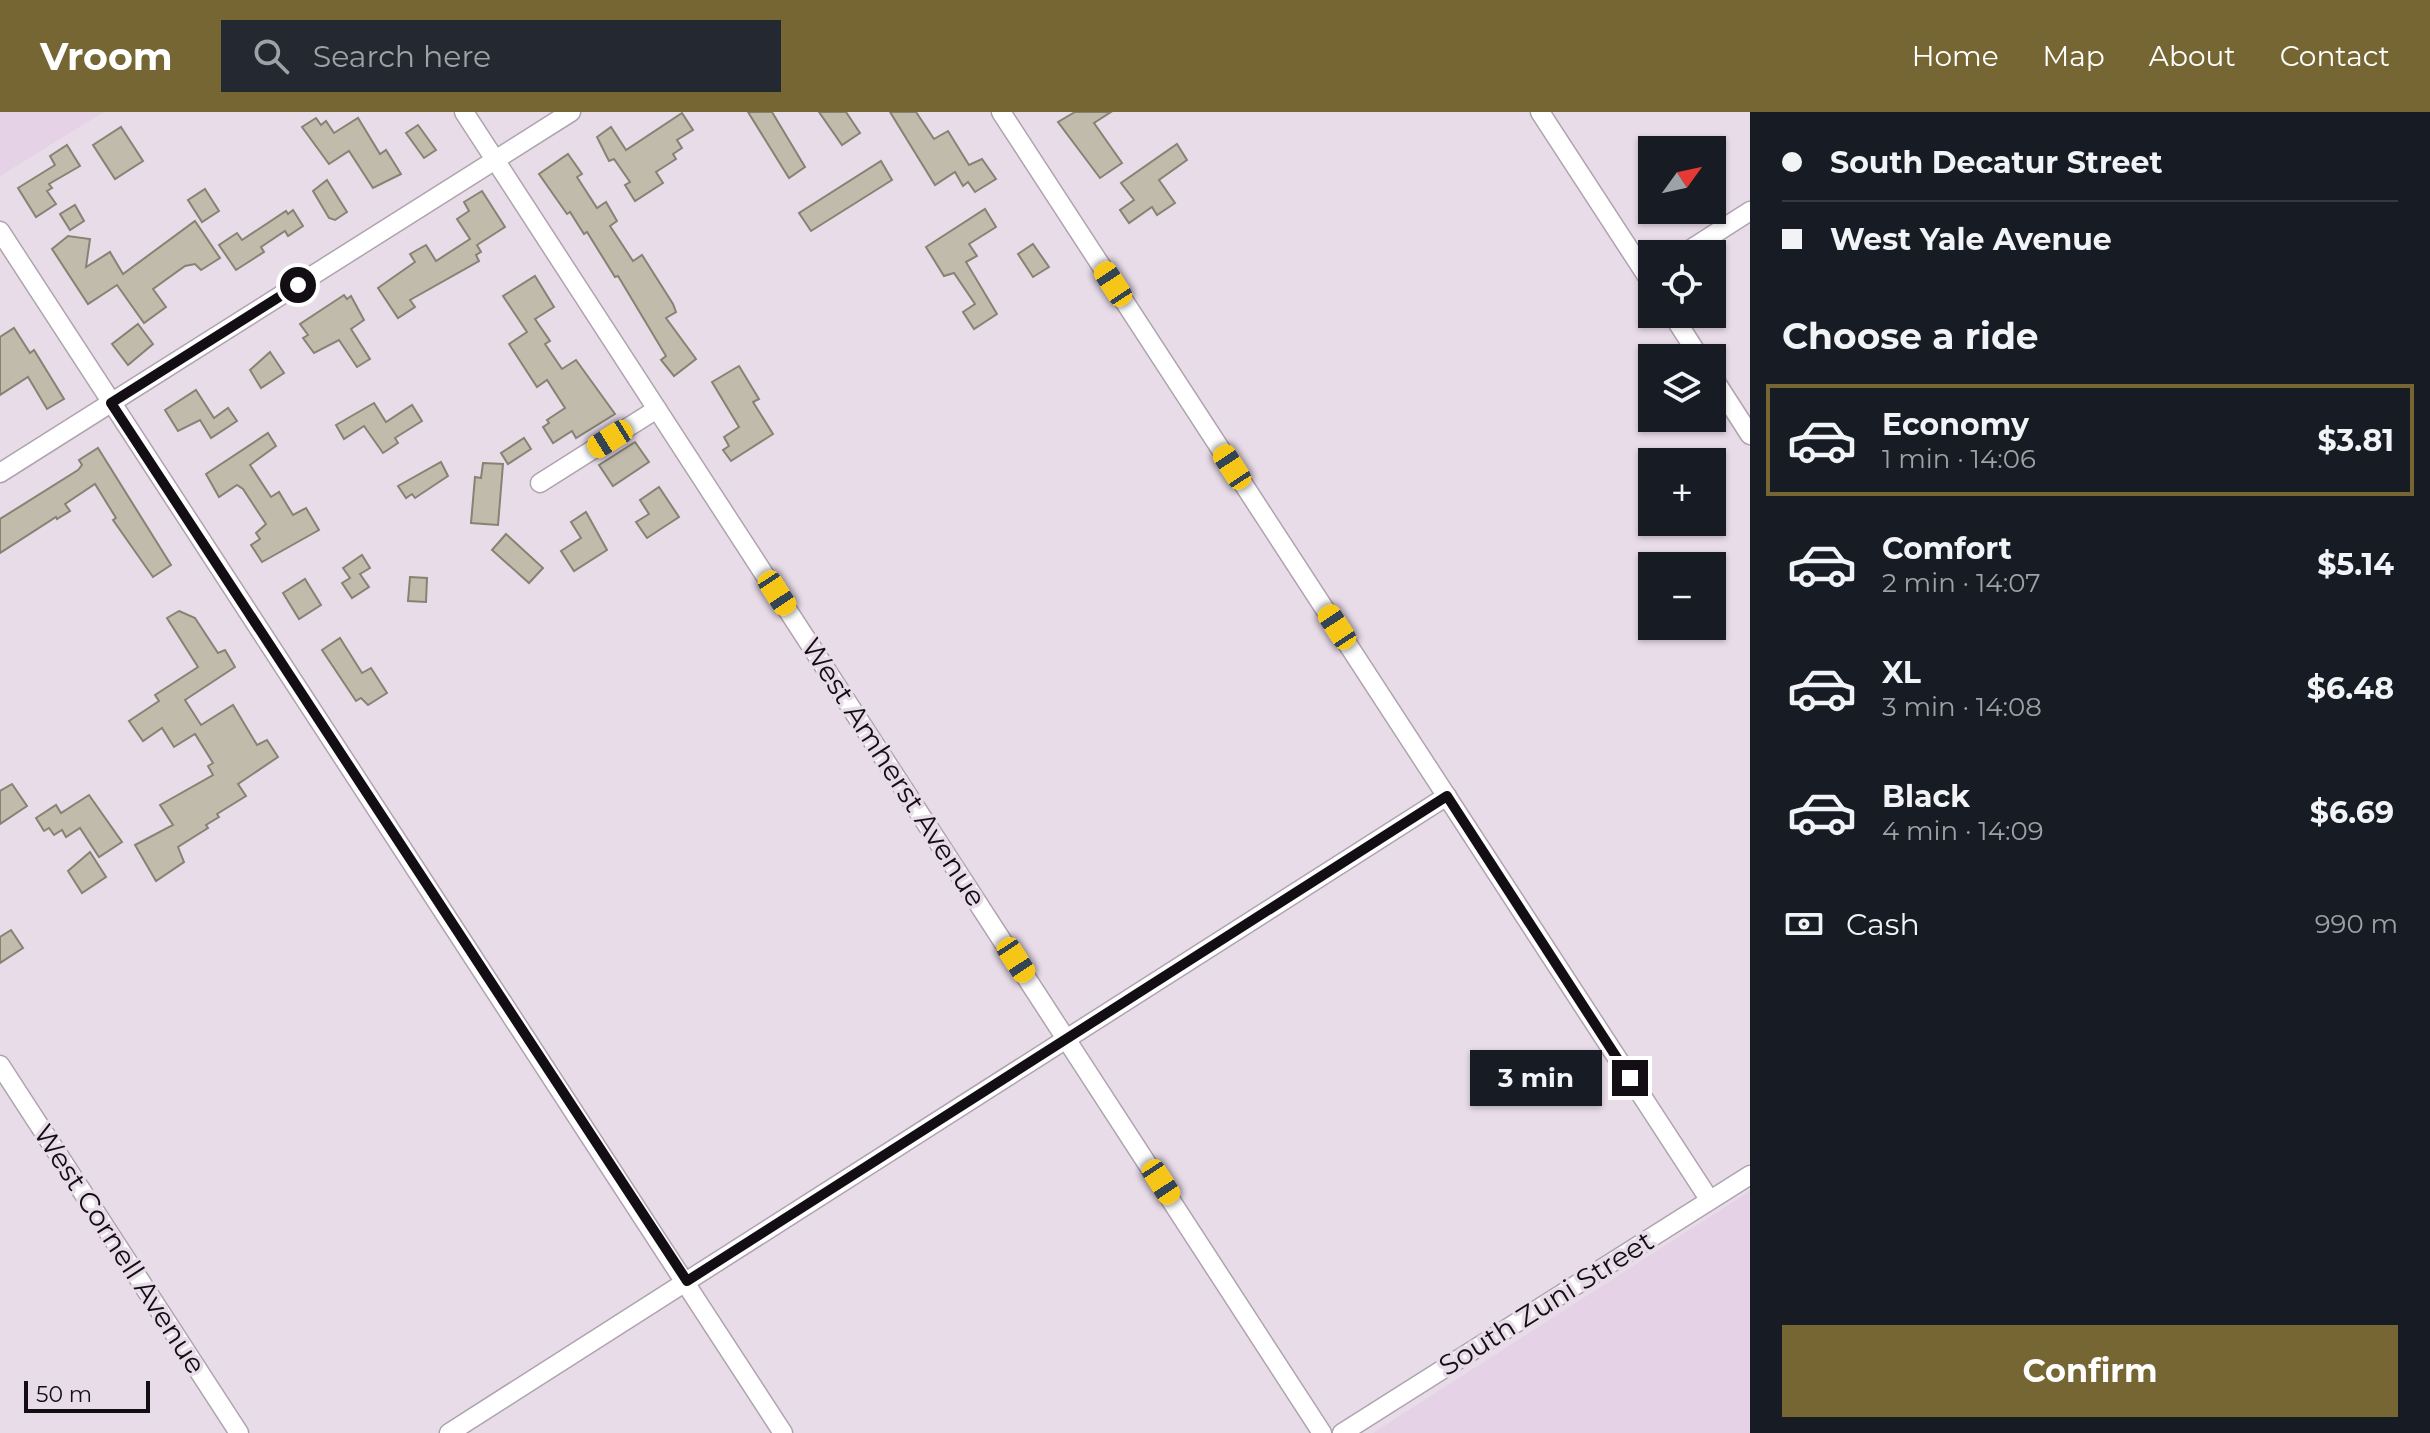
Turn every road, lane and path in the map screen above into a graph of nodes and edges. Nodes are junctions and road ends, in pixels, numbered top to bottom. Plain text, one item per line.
1 (464, 112) edge
2 (571, 112) edge
3 (1001, 112) edge
4 (1540, 112) edge
5 (495, 160) junction
6 (1750, 211) edge
7 (0, 231) edge
8 (1705, 240) edge
9 (1638, 260) edge
10 (1726, 398) edge
11 (111, 403) junction
12 (657, 409) junction
13 (1750, 435) edge
14 (0, 473) edge
15 (540, 483) dead end
16 (1447, 796) junction
17 (1067, 1037) junction
18 (0, 1065) edge
19 (1750, 1175) edge
20 (1709, 1199) junction
21 (687, 1281) junction
22 (239, 1433) edge
23 (449, 1433) edge
24 (783, 1433) edge
25 (1322, 1433) edge
26 (1342, 1433) edge

1 - 5 street, West Amherst Avenue
2 - 5 street
3 - 16 street
4 - 9 street
5 - 11 street
5 - 12 street, West Amherst Avenue
6 - 8 street
7 - 11 street
10 - 13 street
11 - 14 street
11 - 21 street
12 - 15 street
12 - 17 street, West Amherst Avenue
16 - 17 street
16 - 20 street
17 - 21 street
17 - 25 street, West Amherst Avenue
18 - 22 street, West Cornell Avenue
19 - 20 street, South Zuni Street
20 - 26 street, South Zuni Street
21 - 23 street
21 - 24 street

